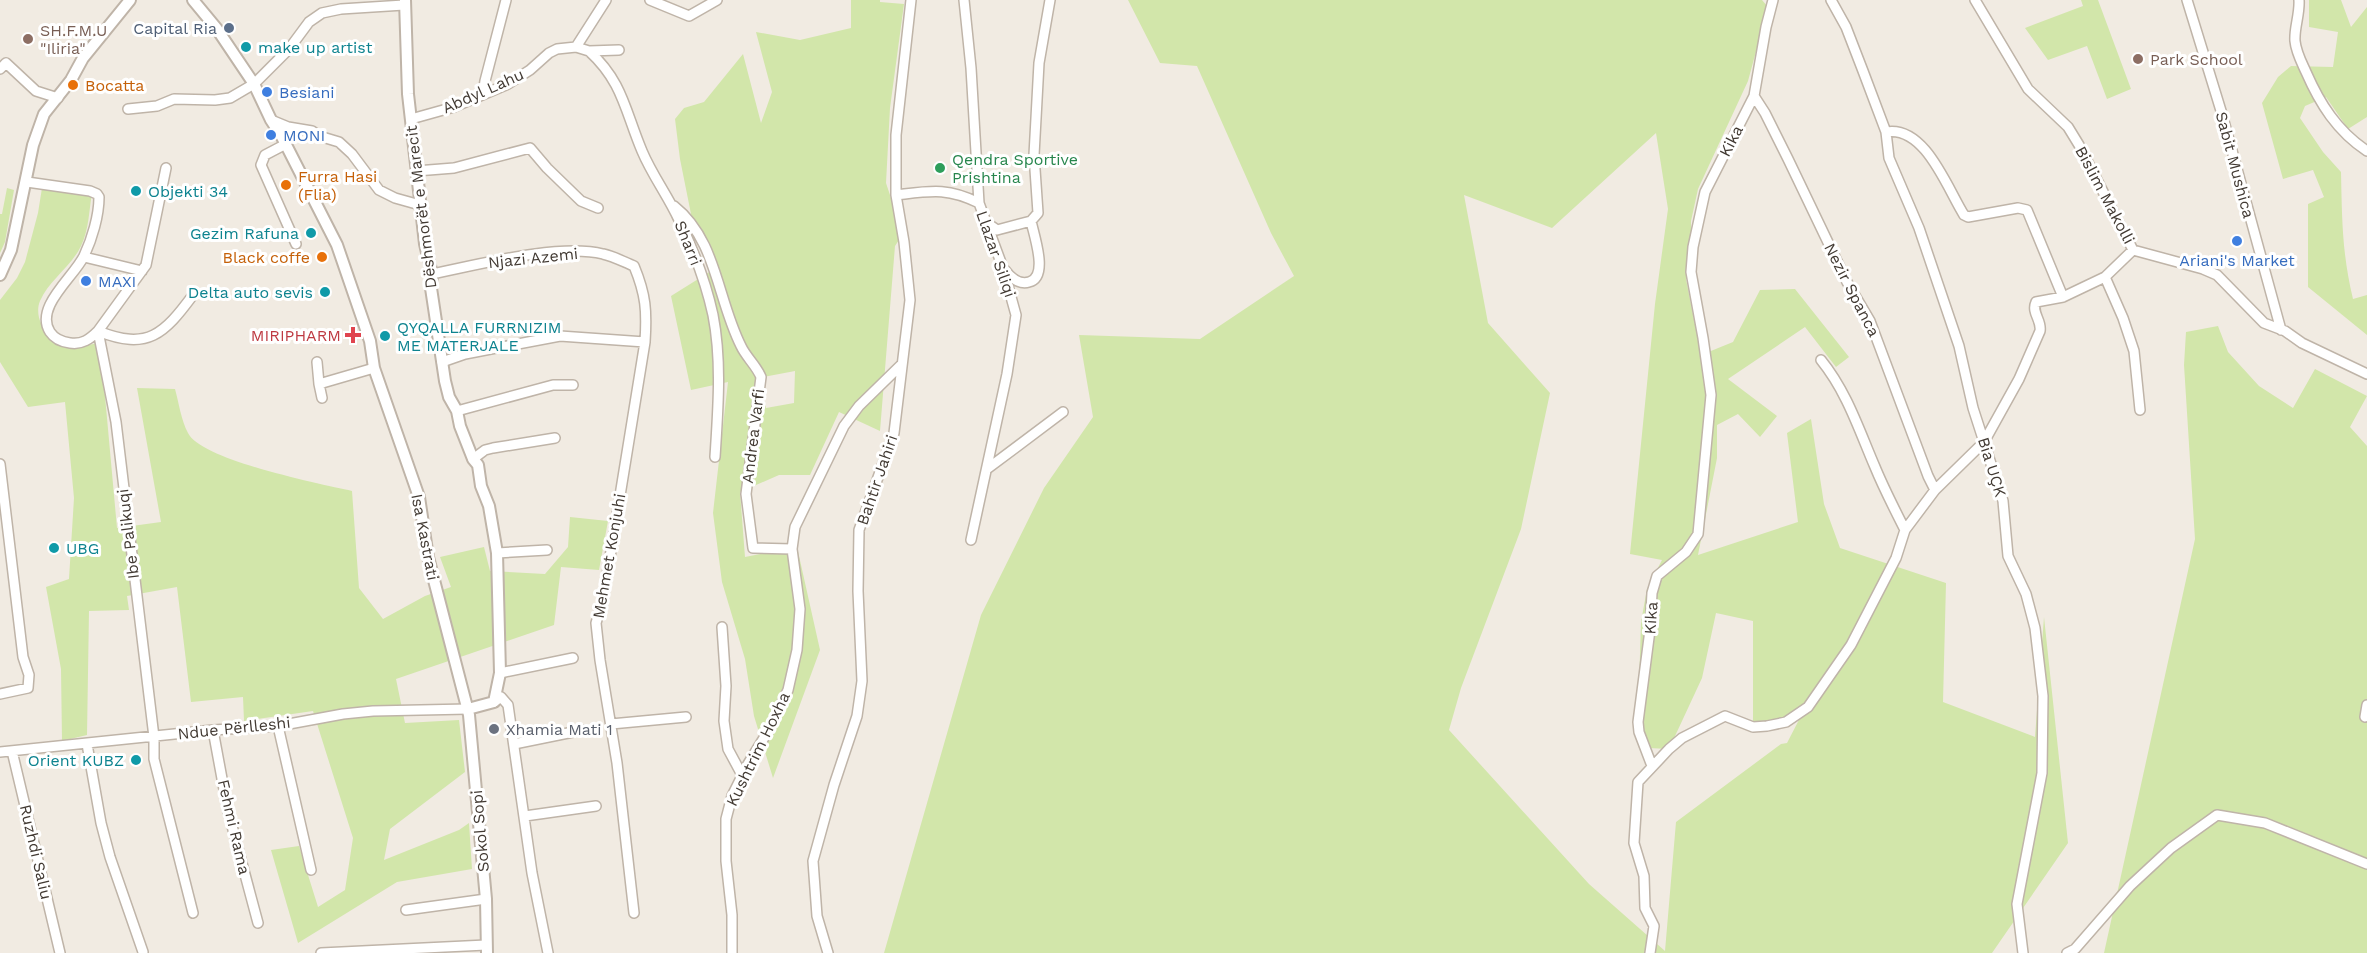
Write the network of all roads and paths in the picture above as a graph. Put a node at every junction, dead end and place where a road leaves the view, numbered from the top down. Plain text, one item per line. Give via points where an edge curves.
1 (130, 0) edge
2 (193, 0) edge
3 (506, 0) edge
4 (606, 0) edge
5 (650, 0) edge
6 (717, 0) edge
7 (911, 0) edge
8 (964, 0) edge
9 (1050, 0) edge
10 (1773, 0) edge
11 (1831, 0) edge
12 (1975, 0) edge
13 (2187, 0) edge
14 (2299, 0) edge
15 (405, 2) edge
16 (576, 47) junction
17 (619, 50) dead end
18 (589, 51) junction
19 (0, 69) edge
20 (254, 84) junction
21 (483, 94) junction
22 (1754, 96) junction
23 (58, 98) junction
24 (128, 109) dead end
25 (411, 119) junction
26 (271, 120) junction
27 (1886, 132) junction
28 (286, 144) junction
29 (2367, 151) edge
30 (166, 168) dead end
31 (416, 171) junction
32 (27, 182) junction
33 (896, 195) junction
34 (670, 203) junction
35 (979, 203) junction
36 (420, 206) junction
37 (598, 208) dead end
38 (1031, 221) junction
39 (987, 223) junction
40 (296, 244) dead end
41 (2133, 250) junction
42 (84, 257) junction
43 (634, 266) joint
44 (1003, 268) junction
45 (142, 271) junction
46 (432, 274) junction
47 (0, 275) edge
48 (2106, 277) junction
49 (193, 295) dead end
50 (2063, 297) junction
51 (2281, 330) junction
52 (98, 331) junction
53 (645, 342) junction
54 (1821, 360) dead end
55 (317, 362) dead end
56 (442, 362) junction
57 (902, 364) junction
58 (374, 368) junction
59 (2367, 375) edge
60 (319, 384) junction
61 (573, 385) dead end
62 (322, 399) dead end
63 (2140, 410) dead end
64 (457, 411) junction
65 (1063, 412) dead end
66 (555, 438) dead end
67 (1984, 442) junction
68 (715, 457) dead end
69 (473, 459) junction
70 (0, 464) edge
71 (987, 469) junction
72 (1935, 490) junction
73 (1905, 530) junction
74 (971, 540) dead end
75 (792, 549) junction
76 (547, 550) dead end
77 (497, 553) junction
78 (722, 627) dead end
79 (573, 658) dead end
80 (500, 673) junction
81 (0, 694) edge
82 (494, 702) junction
83 (2367, 705) edge
84 (468, 709) junction
85 (686, 717) dead end
86 (2365, 717) dead end
87 (611, 724) junction
88 (278, 726) junction
89 (213, 730) junction
90 (583, 730) dead end
91 (154, 737) junction
92 (87, 744) junction
93 (514, 744) junction
94 (12, 751) junction
95 (0, 752) edge
96 (1652, 766) junction
97 (742, 775) junction
98 (596, 806) dead end
99 (525, 816) junction
100 (2367, 864) edge
101 (311, 870) dead end
102 (486, 899) junction
103 (406, 910) dead end
104 (193, 913) dead end
105 (634, 913) dead end
106 (258, 923) dead end
107 (488, 950) edge
108 (143, 952) edge
109 (60, 953) edge
110 (321, 953) edge
111 (548, 953) edge
112 (732, 953) edge
113 (828, 953) edge
114 (1650, 953) edge
115 (2023, 953) edge
116 (2067, 953) edge

1 - 23 street via 83,58
2 - 20 street, Isa Kastrati
3 - 21 street
4 - 16 street
5 - 6 street via 689,16
7 - 33 street, Bahtir Jahiri via 896,135
8 - 35 street, Llazar Siliqi
9 - 38 street via 1039,63 1034,155 1038,213
10 - 22 street, Kika
11 - 27 street, Bia UÇK via 1846,27
12 - 41 street, Bislim Makolli via 2028,89 2068,127
13 - 51 street, Sabit Mushica
14 - 29 street via 2295,36 2298,56 2324,107 2348,137
15 - 20 street via 322,13 309,22
15 - 25 street, Dëshmorët e Marecit
16 - 18 street
16 - 21 street, Abdyl Lahu via 549,53 508,84
17 - 18 street
18 - 34 street, Sharri via 616,84 642,152
19 - 23 street via 6,63 36,91
20 - 24 street via 230,98 174,99 157,106
20 - 26 street, Isa Kastrati
21 - 25 street, Abdyl Lahu
22 - 72 street, Nezir Spanca via 1870,321
22 - 96 street, Kika via 1705,192 1693,247 1691,272 1711,395 1698,534 1686,552 1657,576 1653,592 1638,722
23 - 32 street via 44,114 33,145
25 - 31 street, Dëshmorët e Marecit
26 - 28 street, Isa Kastrati
26 - 36 street via 339,142 379,190
27 - 50 street via 1905,136 1925,147 1968,217 2018,208 2027,210
27 - 67 street, Bia UÇK via 1889,158 1919,228 1959,346
28 - 40 street via 265,155 262,172
28 - 58 street, Isa Kastrati via 337,245 370,341
30 - 45 street
31 - 36 street, Dëshmorët e Marecit
31 - 37 street via 454,168 530,148 581,201
32 - 42 street via 97,194 96,221
32 - 47 street via 11,250
33 - 35 street via 959,193
33 - 57 street, Bahtir Jahiri via 910,300
34 - 68 street, Sharri via 692,251 713,316 719,383
34 - 75 street, Andrea Varfi via 688,217 709,251 722,301 741,347 761,377 746,494 753,548
35 - 39 street, Llazar Siliqi
36 - 46 street, Dëshmorët e Marecit
38 - 39 street via 997,230
38 - 44 street via 1040,270 1036,278 1022,283
39 - 44 street, Llazar Siliqi
41 - 48 street
41 - 51 street, Bislim Makolli via 2217,275 2252,313
42 - 45 street
42 - 52 street via 48,306 46,318 53,335 68,343 83,342
43 - 46 street, Njazi Azemi via 603,254 575,251 525,256
43 - 53 street, Mehmet Konjuhi via 643,288
44 - 71 street, Llazar Siliqi via 1016,315
45 - 52 street
46 - 56 street, Dëshmorët e Marecit
48 - 50 street
48 - 63 street via 2134,351
49 - 52 street via 168,326 154,336 127,340
50 - 67 street via 2036,302 2040,331
51 - 59 street, Bislim Makolli
52 - 91 street, Ibe Palikuqi via 116,422
53 - 56 street via 560,336
53 - 87 street, Mehmet Konjuhi via 596,623
54 - 73 street via 1835,377 1854,414
55 - 60 street
56 - 64 street, Dëshmorët e Marecit via 449,397
57 - 75 street, Kushtrim Hoxha via 844,426 795,527
57 - 113 street, Bahtir Jahiri via 894,433 859,530 862,681 857,716 813,861 817,915
58 - 60 street
58 - 84 street, Isa Kastrati via 418,497 428,557
60 - 62 street
61 - 64 street via 553,385
64 - 69 street, Dëshmorët e Marecit
65 - 71 street
66 - 69 street via 493,447
67 - 72 street
67 - 115 street, Bia UÇK via 2003,501 2008,556 2026,594 2035,628 2043,696 2042,772 2017,904
69 - 77 street, Dëshmorët e Marecit via 489,506
70 - 81 street via 29,682 27,688
71 - 74 street, Llazar Siliqi
72 - 73 street
73 - 96 street via 1896,558 1851,645 1802,713 1786,722 1753,727 1725,716 1682,738
75 - 97 street, Kushtrim Hoxha via 800,609 797,650 788,690
76 - 77 street
77 - 80 street, Dëshmorët e Marecit
78 - 97 street via 724,721 728,749
79 - 80 street
80 - 82 street, Dëshmorët e Marecit
82 - 84 street
82 - 93 street via 499,697 507,701
83 - 86 street
84 - 88 street, Ndue Përlleshi via 373,711
84 - 102 street, Sokol Sopi
85 - 87 street
87 - 105 street, Mehmet Konjuhi
88 - 89 street, Ndue Përlleshi
88 - 101 street
89 - 91 street, Ndue Përlleshi
89 - 106 street, Fehmi Rama via 228,812
90 - 93 street
91 - 92 street, Ndue Përlleshi
91 - 104 street, Ibe Palikuqi via 154,759
92 - 94 street, Ndue Përlleshi
92 - 108 street via 110,857
93 - 99 street
94 - 95 street, Ndue Përlleshi
94 - 109 street, Ruzhdi Saliu
96 - 114 street via 1638,782 1634,843 1644,876 1645,908 1654,926
97 - 112 street, Kushtrim Hoxha via 726,819
98 - 99 street
99 - 111 street
100 - 116 street via 2265,823 2217,814 2171,848
102 - 103 street
102 - 107 street, Sokol Sopi
107 - 110 street

